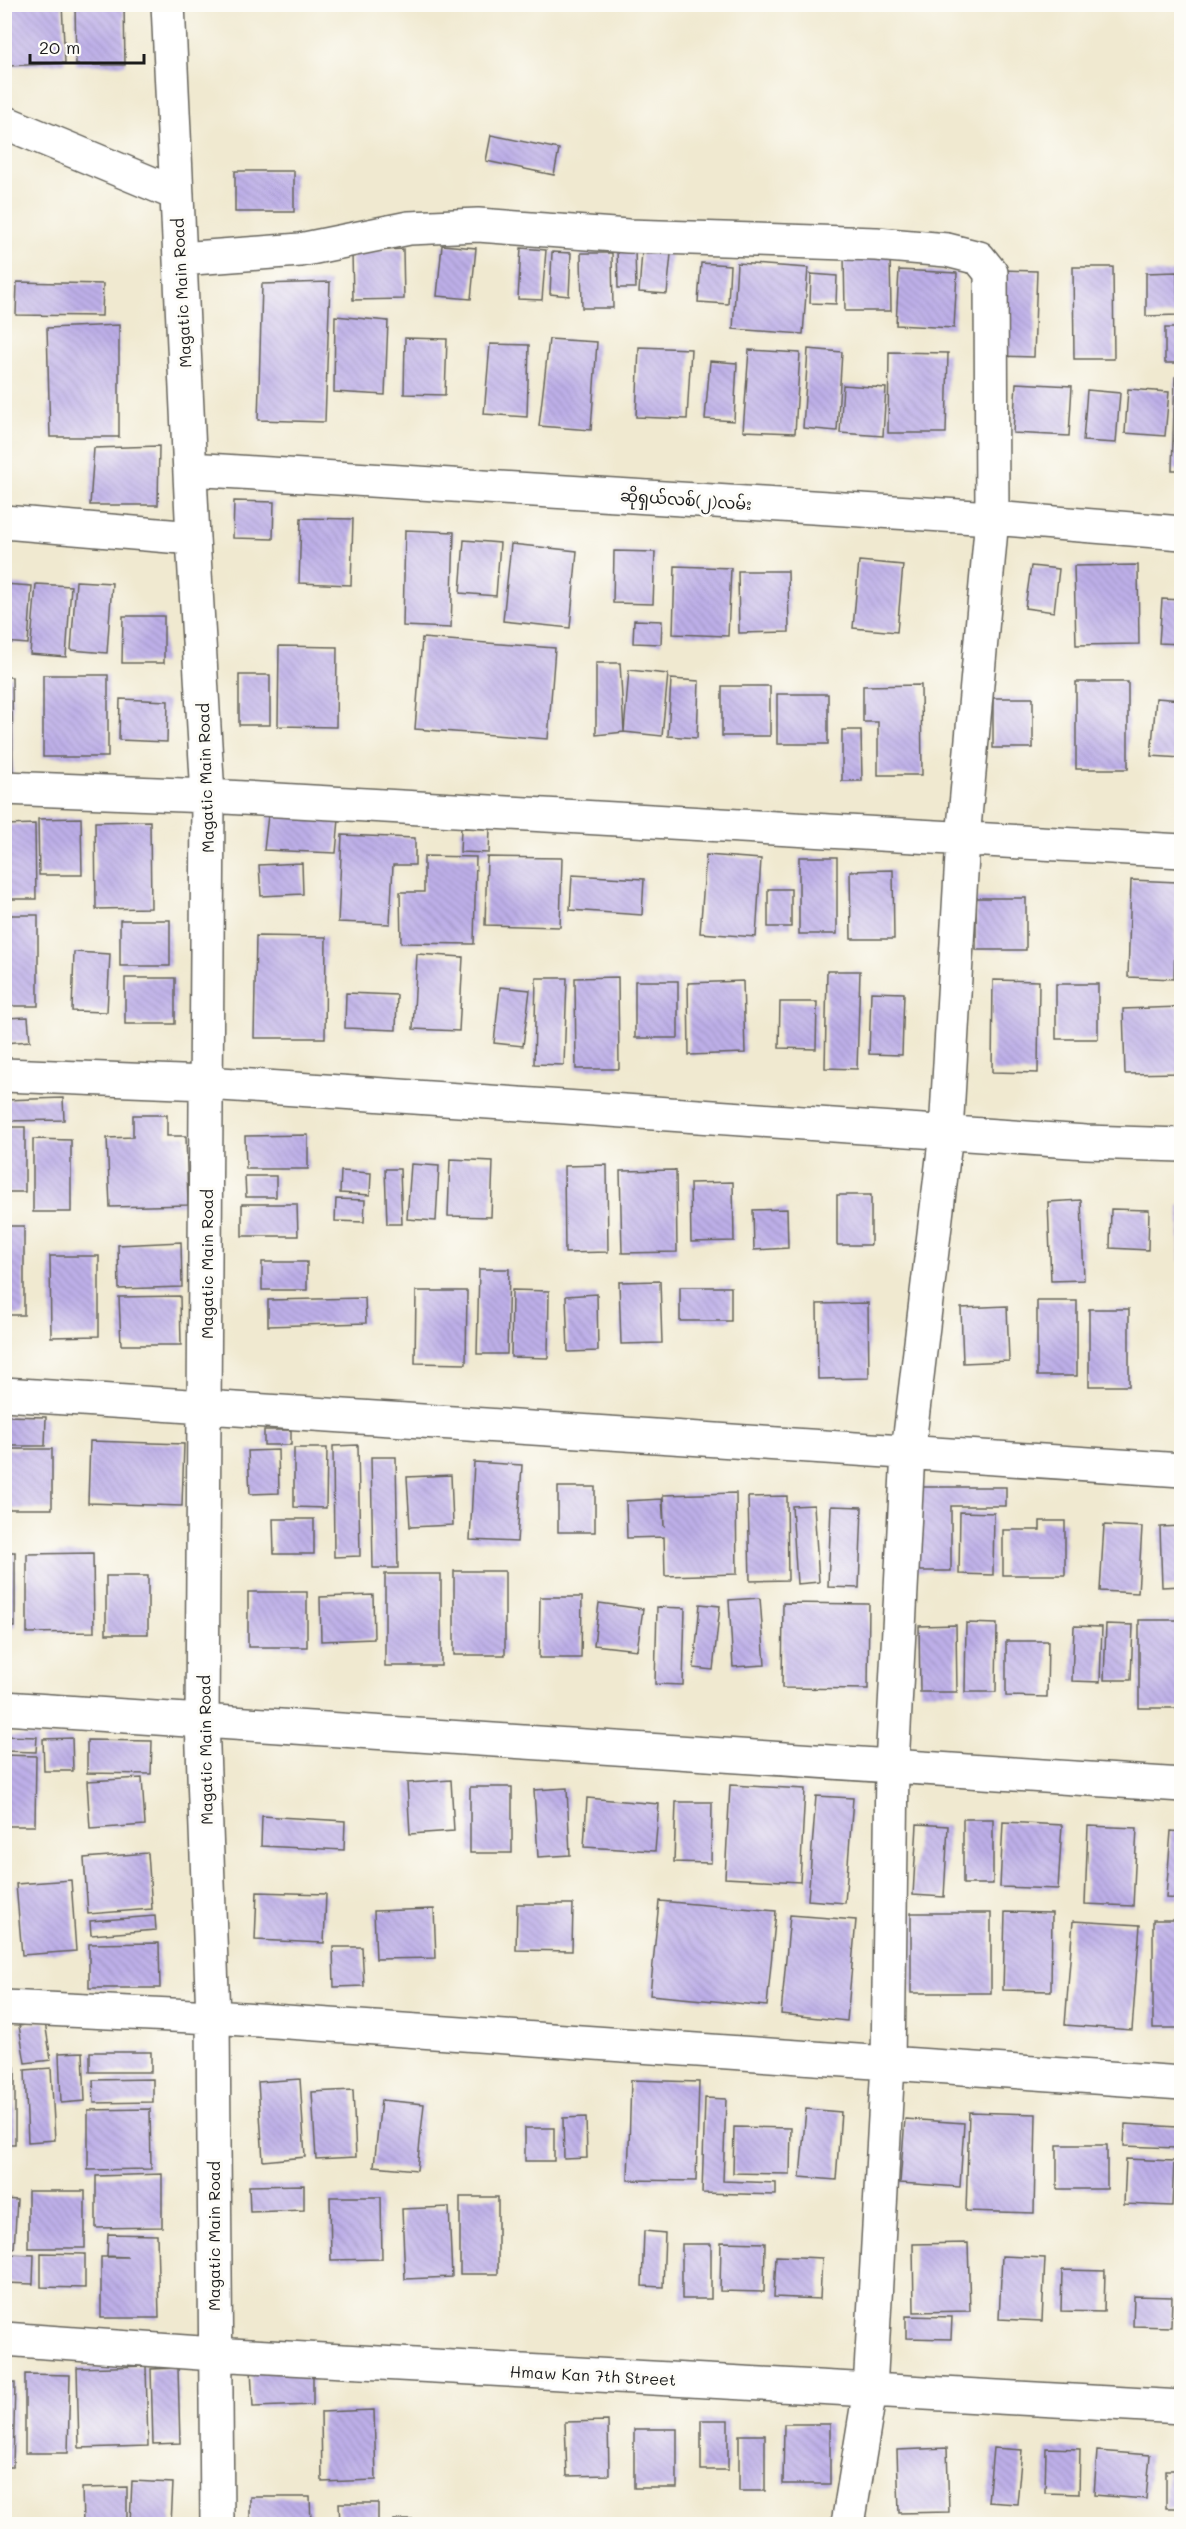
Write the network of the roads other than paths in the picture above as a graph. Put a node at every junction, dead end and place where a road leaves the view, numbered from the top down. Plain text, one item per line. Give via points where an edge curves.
1 (168, 4) edge
2 (4, 122) edge
3 (177, 194) junction
4 (180, 259) junction
5 (190, 468) junction
6 (992, 518) junction
7 (4, 522) edge
8 (1182, 533) edge
9 (193, 538) junction
10 (4, 788) edge
11 (208, 796) junction
12 (963, 839) junction
13 (1182, 852) edge
14 (4, 1075) edge
15 (206, 1083) junction
16 (946, 1133) junction
17 (1182, 1145) edge
18 (4, 1394) edge
19 (205, 1407) junction
20 (908, 1452) junction
21 (1182, 1470) edge
22 (4, 1708) edge
23 (202, 1721) junction
24 (892, 1766) junction
25 (1182, 1785) edge
26 (4, 2007) edge
27 (213, 2017) junction
28 (888, 2063) junction
29 (1182, 2083) edge
30 (4, 2339) edge
31 (214, 2354) junction
32 (870, 2390) junction
33 (1182, 2408) edge
34 (217, 2524) edge
35 (848, 2524) edge

1 - 3 street, Magatic Main Road
2 - 3 street
3 - 4 street, Magatic Main Road
4 - 5 street, Magatic Main Road
4 - 6 street via 300,250 409,228 478,225 628,236 876,244 947,250 979,258 991,273 993,290
5 - 6 street, ဆိုရှယ်လစ်(၂)လမ်း
5 - 9 street, Magatic Main Road
6 - 8 street, ဆိုရှယ်လစ်(၂)လမ်း
6 - 12 street
7 - 9 street
9 - 11 street, Magatic Main Road
10 - 11 street
11 - 12 street
11 - 15 street, Magatic Main Road
12 - 13 street
12 - 16 street
14 - 15 street
15 - 16 street
15 - 19 street, Magatic Main Road
16 - 17 street
16 - 20 street
18 - 19 street
19 - 20 street
19 - 23 street, Magatic Main Road
20 - 21 street
20 - 24 street
22 - 23 street
23 - 24 street
23 - 27 street, Magatic Main Road
24 - 25 street
24 - 28 street
26 - 27 street
27 - 28 street
27 - 31 street, Magatic Main Road
28 - 29 street
28 - 32 street
30 - 31 street, Hmaw Kan 7th Street
31 - 32 street, Hmaw Kan 7th Street
31 - 34 street, Magatic Main Road
32 - 33 street, Hmaw Kan 7th Street
32 - 35 street

